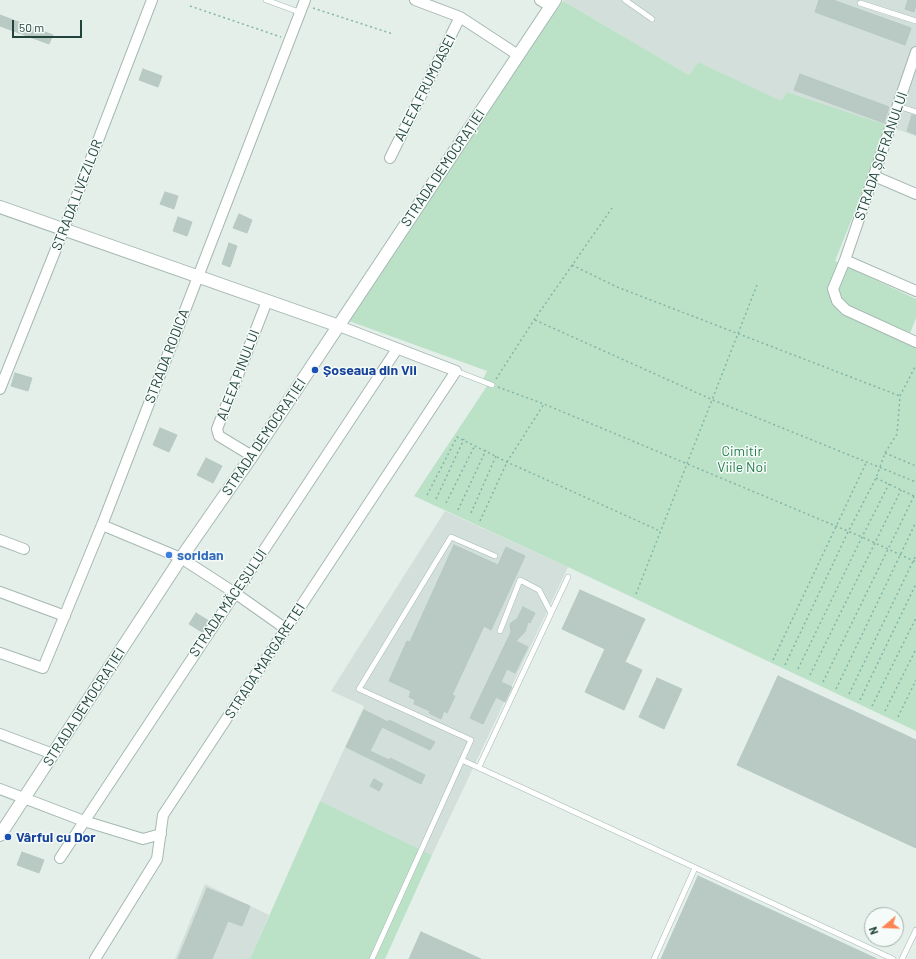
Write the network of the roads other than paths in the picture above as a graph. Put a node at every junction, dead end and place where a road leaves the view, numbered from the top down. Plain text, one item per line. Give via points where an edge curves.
1 (152, 0) edge
2 (266, 0) edge
3 (415, 0) edge
4 (625, 0) edge
5 (548, 2) edge
6 (860, 3) dead end
7 (302, 5) edge
8 (460, 18) junction
9 (652, 19) dead end
10 (916, 21) edge
11 (916, 52) edge
12 (518, 55) junction
13 (898, 106) junction
14 (916, 112) edge
15 (390, 158) dead end
16 (874, 176) junction
17 (916, 194) edge
18 (0, 207) edge
19 (64, 229) junction
20 (845, 260) junction
21 (198, 277) junction
22 (916, 291) edge
23 (267, 301) junction
24 (339, 326) junction
25 (916, 342) edge
26 (397, 349) junction
27 (456, 371) junction
28 (492, 385) road end
29 (0, 389) edge
30 (252, 456) junction
31 (102, 525) junction
32 (0, 540) edge
33 (24, 549) dead end
34 (495, 556) dead end
35 (181, 558) junction
36 (568, 577) dead end
37 (0, 592) edge
38 (235, 593) junction
39 (551, 613) junction
40 (65, 616) junction
41 (286, 629) junction
42 (500, 631) dead end
43 (0, 653) edge
44 (0, 734) edge
45 (53, 754) junction
46 (462, 760) junction
47 (479, 767) junction
48 (0, 789) edge
49 (24, 798) junction
50 (84, 821) junction
51 (161, 834) junction
52 (0, 835) edge
53 (60, 858) dead end
54 (695, 868) junction
55 (916, 930) edge
56 (95, 959) edge
57 (372, 959) edge
58 (654, 959) edge
59 (893, 959) edge
60 (902, 959) edge

1 - 19 street, STRADA LIVEZILOR
2 - 7 lane
3 - 8 street
4 - 9 lane
5 - 12 street, STRADA DEMOCRAȚIEI
6 - 10 lane
7 - 21 street, STRADA RODICA
8 - 12 street
8 - 15 street, ALEEA FRUMOASEI
11 - 13 street, STRADA ȘOFRANULUI
12 - 24 street, STRADA DEMOCRAȚIEI
13 - 14 lane
13 - 16 street, STRADA ȘOFRANULUI
16 - 17 street
16 - 20 street, STRADA ȘOFRANULUI
18 - 19 street
19 - 21 street
19 - 29 street, STRADA LIVEZILOR
20 - 22 street
20 - 25 street, STRADA ȘOFRANULUI via 833,289 837,301 846,310
21 - 23 street
21 - 31 street, STRADA RODICA
23 - 24 street
23 - 30 street, ALEEA PINULUI via 217,429 220,436
24 - 26 street
24 - 30 street, STRADA DEMOCRAȚIEI
26 - 27 street
26 - 38 street, STRADA MĂCEȘULUI
27 - 28 lane
27 - 41 street, STRADA MARGARETEI
30 - 35 street, STRADA DEMOCRAȚIEI
31 - 35 street
31 - 40 street, STRADA RODICA
32 - 33 street
34 - 46 lane via 451,537 359,689 471,740
35 - 38 street
35 - 45 street, STRADA DEMOCRAȚIEI
36 - 39 lane
37 - 40 street
38 - 41 street
38 - 50 street, STRADA MĂCEȘULUI
39 - 42 lane via 539,590 520,580
39 - 47 lane
40 - 43 street, STRADA RODICA via 43,668
41 - 51 street, STRADA MARGARETEI via 163,815
44 - 45 street
45 - 49 street, STRADA DEMOCRAȚIEI
46 - 47 lane
46 - 57 lane
47 - 54 lane
48 - 49 street
49 - 50 street
49 - 52 street, STRADA DEMOCRAȚIEI
50 - 51 street via 143,839
50 - 53 street, STRADA MĂCEȘULUI
51 - 56 street, STRADA MARGARETEI via 157,859
54 - 58 lane
54 - 59 lane
55 - 60 lane

